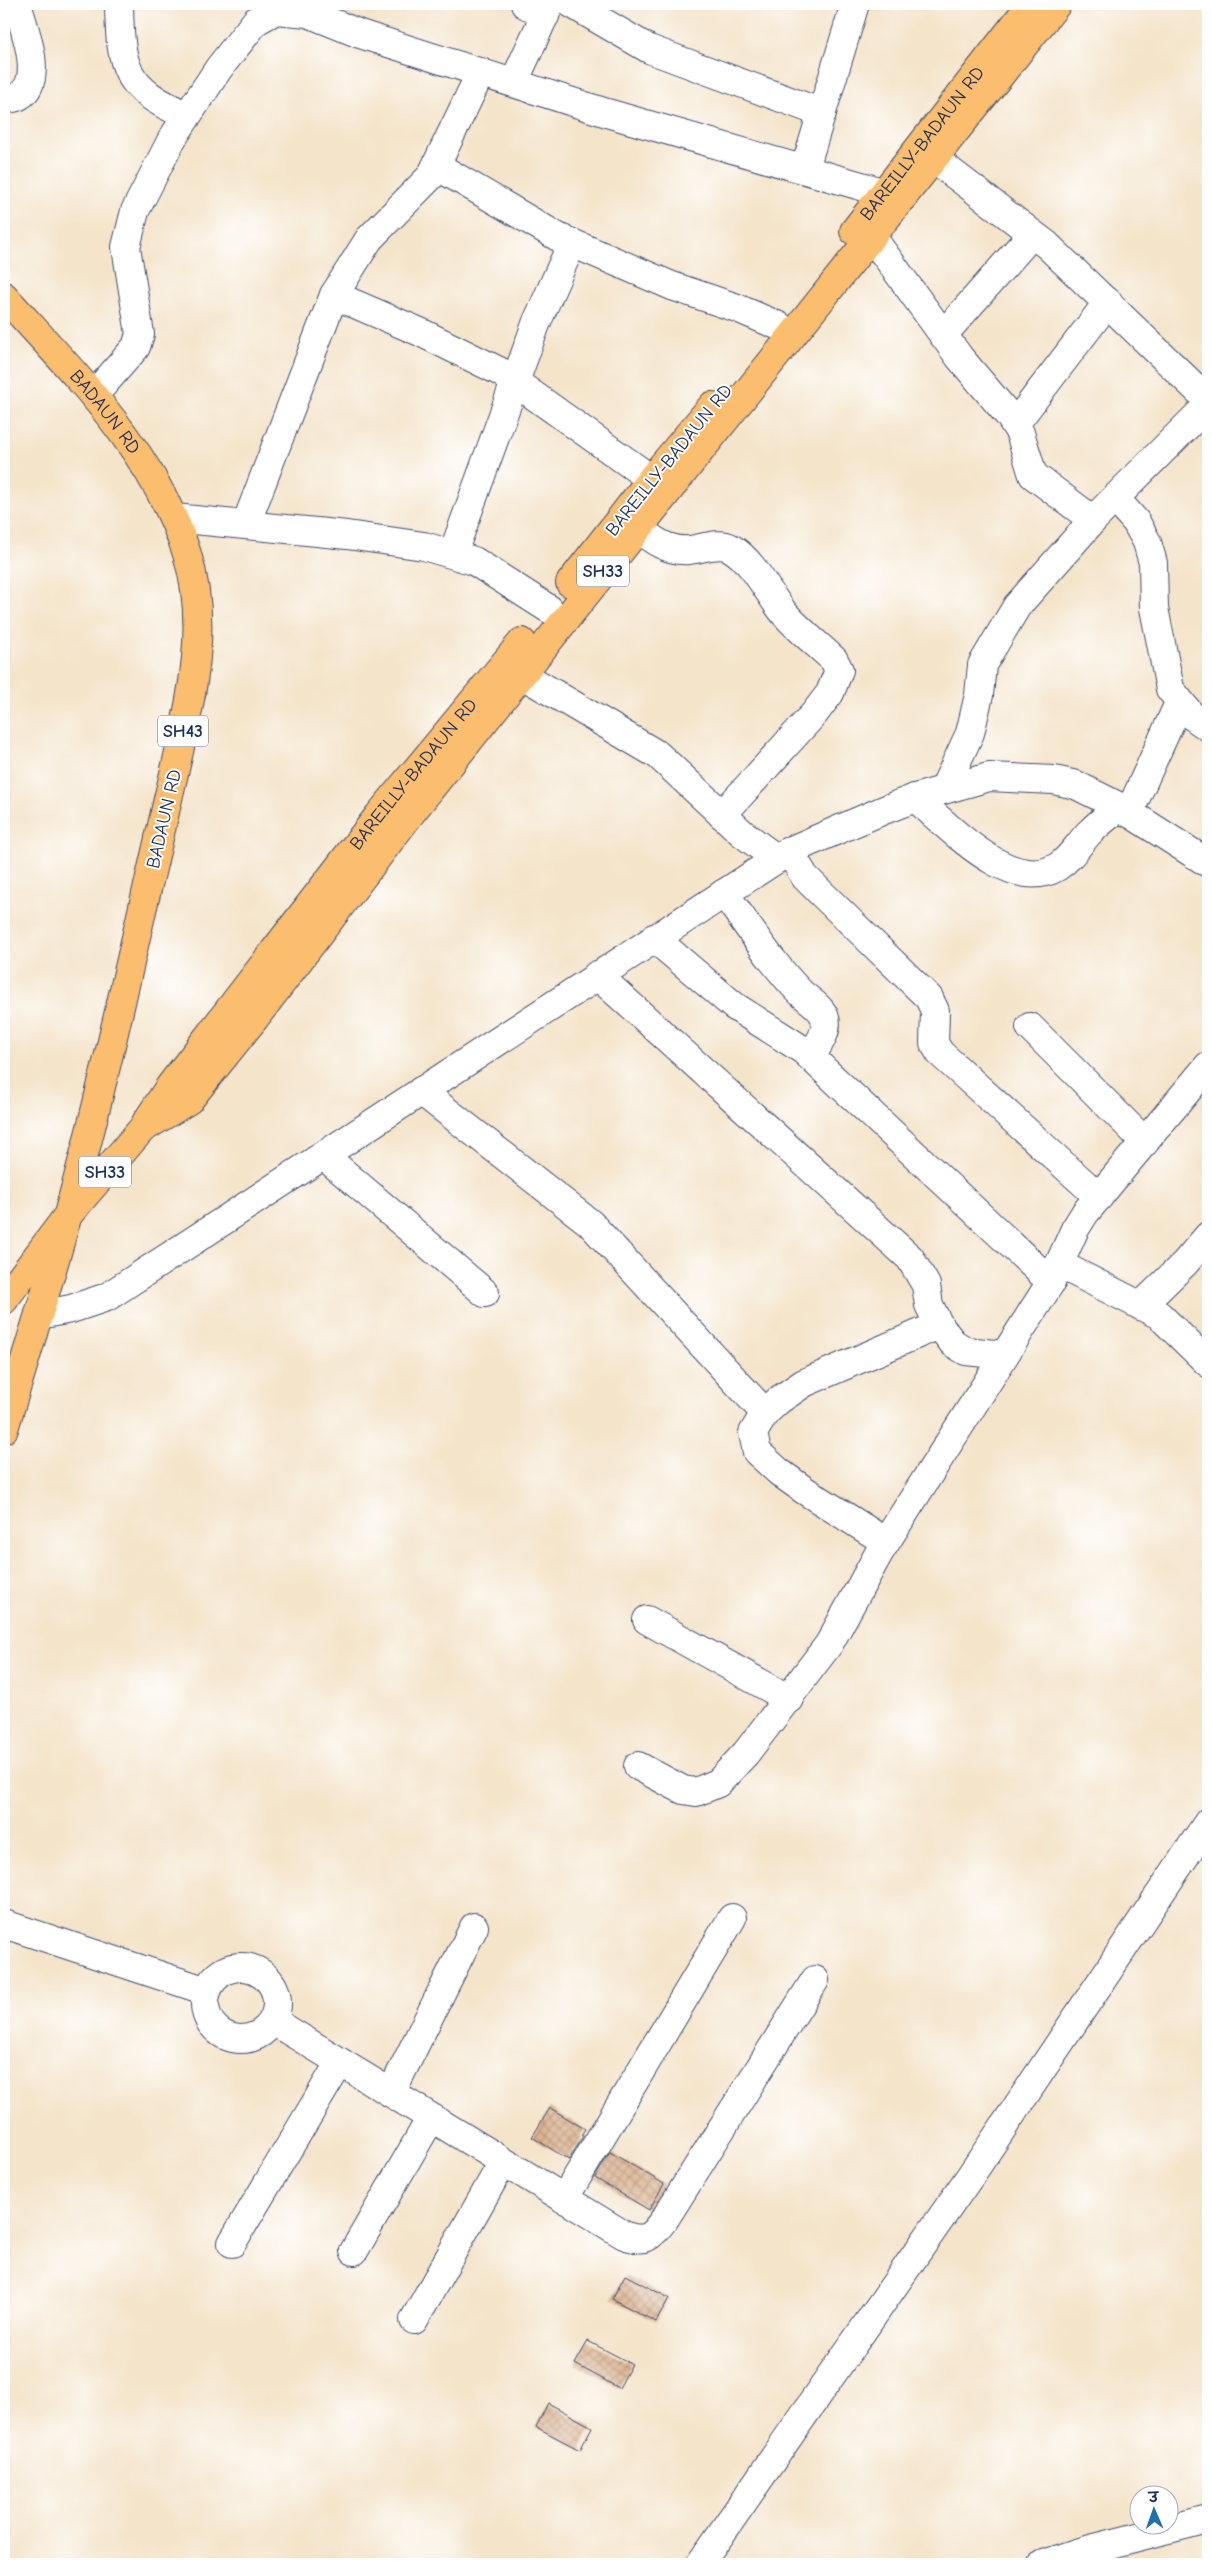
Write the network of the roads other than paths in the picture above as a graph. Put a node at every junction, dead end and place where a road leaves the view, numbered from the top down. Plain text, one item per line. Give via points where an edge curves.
1 (17, 4) edge
2 (119, 4) edge
3 (572, 4) edge
4 (855, 4) edge
5 (1031, 4) edge
6 (1057, 4) edge
7 (272, 7) edge
8 (540, 8) edge
9 (481, 72) junction
10 (514, 82) junction
11 (4, 100) edge
12 (822, 113) junction
13 (186, 115) junction
14 (934, 159) junction
15 (437, 166) junction
16 (805, 168) junction
17 (893, 195) junction
18 (1032, 234) junction
19 (872, 237) junction
20 (572, 243) junction
21 (334, 294) junction
22 (4, 296) edge
23 (1108, 302) junction
24 (780, 326) junction
25 (942, 335) junction
26 (516, 382) junction
27 (94, 395) junction
28 (1208, 400) edge
29 (1208, 405) edge
30 (1015, 424) junction
31 (651, 479) junction
32 (1114, 498) junction
33 (174, 518) junction
34 (1093, 520) junction
35 (246, 524) junction
36 (638, 528) junction
37 (453, 553) junction
38 (549, 609) junction
39 (521, 674) junction
40 (1179, 702) junction
41 (1208, 727) edge
42 (944, 789) junction
43 (916, 798) junction
44 (1124, 810) junction
45 (722, 815) junction
46 (783, 855) junction
47 (1208, 863) edge
48 (724, 893) junction
49 (654, 938) junction
50 (597, 975) junction
51 (1030, 1027) dead end
52 (811, 1056) junction
53 (1208, 1066) edge
54 (421, 1091) junction
55 (142, 1129) junction
56 (1145, 1142) junction
57 (323, 1155) junction
58 (1099, 1197) junction
59 (68, 1216) junction
60 (1208, 1236) edge
61 (1055, 1273) junction
62 (485, 1293) dead end
63 (4, 1300) edge
64 (1141, 1306) junction
65 (39, 1315) junction
66 (939, 1326) junction
67 (1004, 1355) junction
68 (1208, 1364) edge
69 (765, 1413) junction
70 (4, 1429) edge
71 (886, 1542) junction
72 (647, 1620) dead end
73 (789, 1699) junction
74 (638, 1766) dead end
75 (1208, 1822) edge
76 (732, 1918) dead end
77 (4, 1924) edge
78 (474, 1926) dead end
79 (815, 1980) dead end
80 (207, 1991) junction
81 (273, 2021) junction
82 (340, 2062) junction
83 (391, 2093) junction
84 (431, 2118) junction
85 (503, 2162) junction
86 (564, 2199) junction
87 (232, 2243) dead end
88 (354, 2251) dead end
89 (414, 2320) dead end
90 (1208, 2519) edge
91 (700, 2564) edge
92 (1043, 2564) edge

1 - 11 street via 32,57 32,74 28,86 19,96
2 - 13 street via 119,39 132,79 161,104
3 - 12 street via 649,49
4 - 12 street
5 - 17 main road, BAREILLY-BADAUN RD / SH33
6 - 14 main road, SH33
7 - 9 street via 308,13 360,34
7 - 13 street via 256,21
8 - 10 street
9 - 10 street
9 - 15 street
10 - 16 street via 669,132
12 - 16 street
13 - 27 street via 147,185 129,230 127,261 140,334 136,347
14 - 17 main road, SH33
14 - 18 street
15 - 20 street
15 - 21 street via 420,190 369,239
16 - 17 street
17 - 19 main road, SH33
17 - 24 main road, BAREILLY-BADAUN RD / SH33
18 - 23 street
18 - 25 street
19 - 25 street
19 - 36 main road, SH33
20 - 24 street via 672,286
20 - 26 street via 539,316
21 - 26 street via 477,359
21 - 35 street
22 - 27 main road, BADAUN RD / SH43
23 - 28 street
23 - 30 street
24 - 31 main road, BAREILLY-BADAUN RD / SH33
25 - 30 street
26 - 31 street
26 - 37 street
27 - 33 main road, BADAUN RD / SH43 via 132,447
29 - 32 street
30 - 34 street via 1033,475
31 - 38 main road, BAREILLY-BADAUN RD / SH33
32 - 34 street
32 - 40 street via 1136,522 1147,542 1153,563 1154,608 1166,676
33 - 35 street
33 - 59 main road, BADAUN RD / SH43 via 194,582 199,636 196,667 156,853
34 - 42 street via 1017,606 987,653 970,734
35 - 37 street via 390,540
36 - 39 main road, SH33
36 - 45 street via 666,547 687,550 729,547 753,570 785,614 834,660 839,670 830,692 814,714
37 - 38 street via 490,569
38 - 55 main road, BAREILLY-BADAUN RD / SH33 via 380,815 170,1086
39 - 45 street via 658,755
39 - 55 main road, SH33 via 189,1100
40 - 41 street
40 - 44 street
42 - 43 street
42 - 44 street via 989,777 1032,778 1076,785
43 - 44 street via 988,858 1020,873 1036,874 1066,861 1094,828
43 - 46 street
44 - 47 street
45 - 46 street
46 - 48 street
46 - 58 street via 928,998 935,1011 934,1043 940,1053
48 - 49 street
48 - 52 street via 792,984 825,1018 825,1030
49 - 50 street
49 - 52 street via 734,1006
50 - 54 street
50 - 66 street via 910,1258 926,1286 929,1305
51 - 56 street
52 - 61 street
53 - 56 street
54 - 57 street
54 - 69 street via 590,1223
55 - 59 main road, SH33
56 - 58 street
57 - 62 street
57 - 65 street via 107,1297
58 - 61 street via 1075,1229
59 - 63 main road, SH33
59 - 65 main road, SH33
60 - 64 street via 1185,1264
61 - 64 street
61 - 67 street
64 - 68 street via 1170,1324
65 - 70 main road, SH33
66 - 67 street via 953,1343 966,1351
66 - 69 street via 804,1383
67 - 71 street
69 - 71 street via 753,1433 757,1452 804,1490
71 - 73 street via 829,1644
72 - 73 street
73 - 74 street via 741,1759 718,1783 706,1790 683,1790
75 - 91 street via 976,2169
76 - 86 street
77 - 80 street
78 - 83 street
79 - 86 street via 680,2196 647,2239 637,2240 624,2235
80 - 81 street via 205,2013 211,2024 231,2039 256,2037
80 - 81 street via 214,1978 223,1971 246,1967 258,1971 274,1987 277,2010
81 - 82 street
82 - 83 street
82 - 87 street
83 - 84 street
84 - 85 street
84 - 88 street
85 - 86 street
85 - 89 street
90 - 92 street

